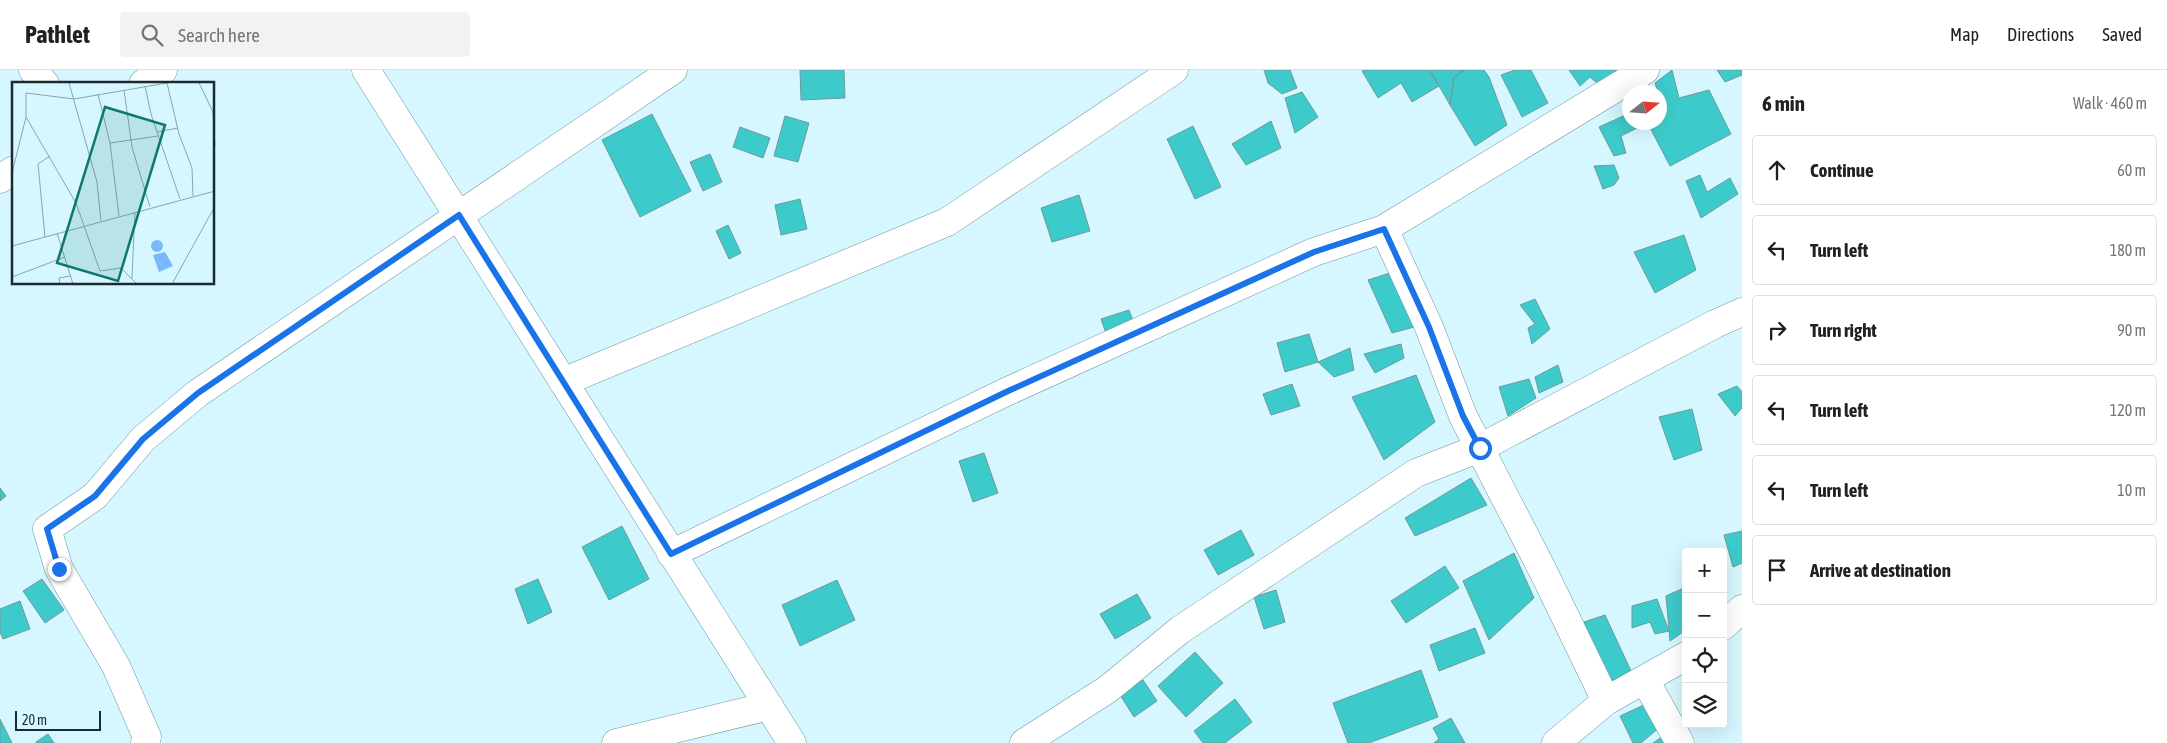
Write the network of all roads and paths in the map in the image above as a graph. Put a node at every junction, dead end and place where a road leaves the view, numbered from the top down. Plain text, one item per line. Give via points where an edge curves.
1 (33, 70) edge
2 (163, 70) edge
3 (366, 70) edge
4 (673, 70) edge
5 (1174, 70) edge
6 (1645, 70) edge
7 (43, 82) edge
8 (146, 82) edge
9 (12, 171) edge
10 (0, 179) edge
11 (459, 215) junction
12 (1384, 229) junction
13 (1742, 312) edge
14 (563, 382) junction
15 (1480, 448) junction
16 (671, 554) junction
17 (1742, 609) edge
18 (1727, 622) edge
19 (1682, 658) edge
20 (1645, 680) junction
21 (1606, 701) junction
22 (768, 706) junction
23 (145, 743) edge
24 (616, 743) edge
25 (792, 743) edge
26 (1024, 743) edge
27 (1556, 743) edge
28 (1680, 743) edge

1 - 7 street
2 - 8 street
3 - 11 street
4 - 11 street
5 - 14 street via 947,222
6 - 12 street
9 - 10 street
11 - 14 street
11 - 23 street via 198,393 143,439 95,496 47,529 59,569 116,666 147,737
12 - 15 street via 1429,327 1463,416
12 - 16 street via 1314,252
13 - 15 street
14 - 16 street
15 - 21 street
15 - 26 street via 1416,474 1180,630 1108,689
16 - 22 street
17 - 18 street
19 - 20 street
20 - 21 street
20 - 28 street
21 - 27 street
22 - 24 street
22 - 25 street

